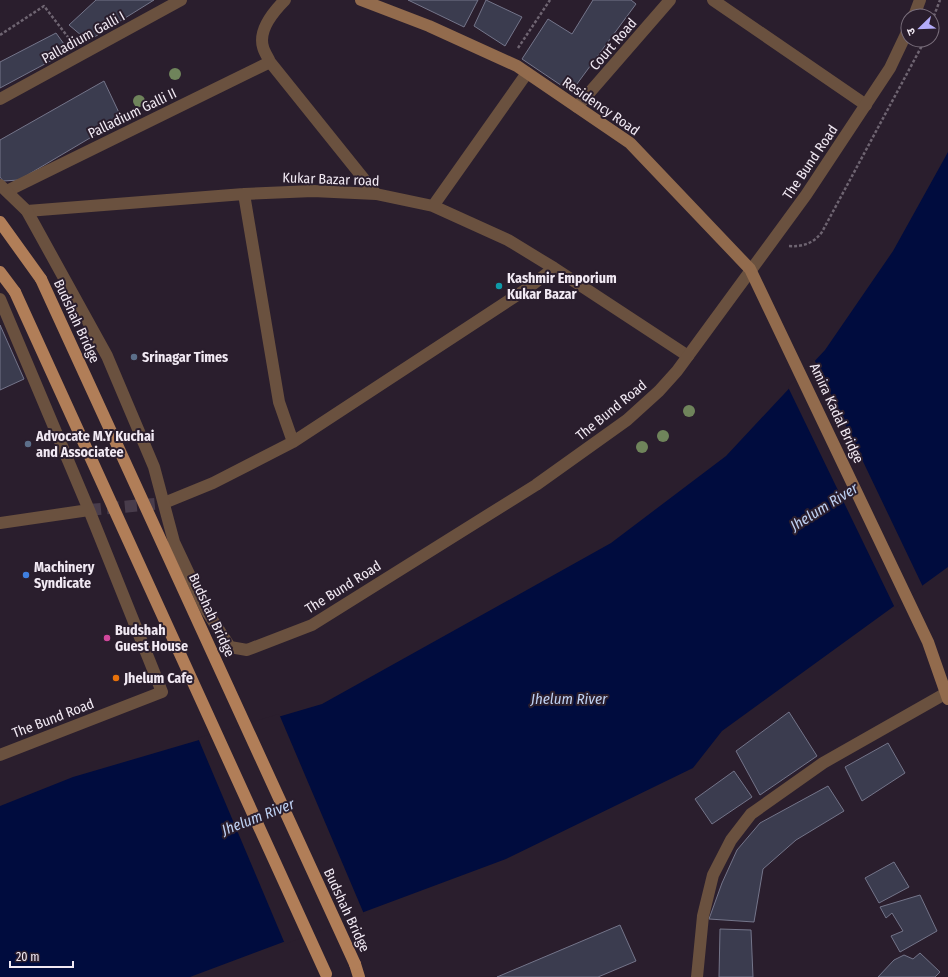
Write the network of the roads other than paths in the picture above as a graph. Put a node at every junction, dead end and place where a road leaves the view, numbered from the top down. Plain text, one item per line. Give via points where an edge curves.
1 (181, 0) edge
2 (285, 0) edge
3 (361, 0) edge
4 (670, 0) edge
5 (713, 0) edge
6 (900, 47) edge
7 (270, 62) junction
8 (527, 73) junction
9 (0, 99) edge
10 (866, 106) junction
11 (577, 107) junction
12 (3, 188) edge
13 (244, 194) junction
14 (376, 194) junction
15 (432, 206) junction
16 (27, 211) junction
17 (0, 222) edge
18 (554, 268) junction
19 (750, 269) junction
20 (1, 276) edge
21 (0, 299) edge
22 (769, 306) joint
23 (688, 356) junction
24 (294, 442) junction
25 (164, 503) junction
26 (89, 510) junction
27 (0, 523) edge
28 (947, 695) edge
29 (0, 755) edge
30 (327, 975) edge
31 (359, 977) edge
32 (697, 977) edge

1 - 9 street, Palladium Galli I
2 - 7 street via 273,13 263,34 262,47
3 - 8 main road, Residency Road via 429,26
4 - 11 street, Court Road
5 - 10 street
6 - 10 street, The Bund Road
7 - 12 street, Palladium Galli II
7 - 14 street
8 - 11 main road, Residency Road
8 - 15 street
10 - 19 street, The Bund Road via 771,244
11 - 19 main road, Residency Road via 630,143
12 - 16 street
13 - 14 street, Kukar Bazar road via 313,191
13 - 16 street, Kukar Bazar road
13 - 24 street via 279,402
14 - 15 street, Kukar Bazar road
15 - 18 street, Kukar Bazar road via 508,240
16 - 25 street via 107,356 154,467
17 - 31 main road, Budshah Bridge, bridge via 42,279
18 - 23 street, Kukar Bazar road
18 - 24 street via 528,288
19 - 22 main road, Residency Road
19 - 23 street, The Bund Road
20 - 30 main road, bridge via 15,292
21 - 26 street
22 - 28 main road, Amira Kadal Bridge via 928,642
23 - 25 street, The Bund Road via 659,391 627,420 536,485 312,625 247,650 230,647 206,610 174,542
24 - 25 street
26 - 27 street
26 - 29 street, The Bund Road via 162,692
28 - 32 street via 823,764 750,814 731,840 712,875 703,916

